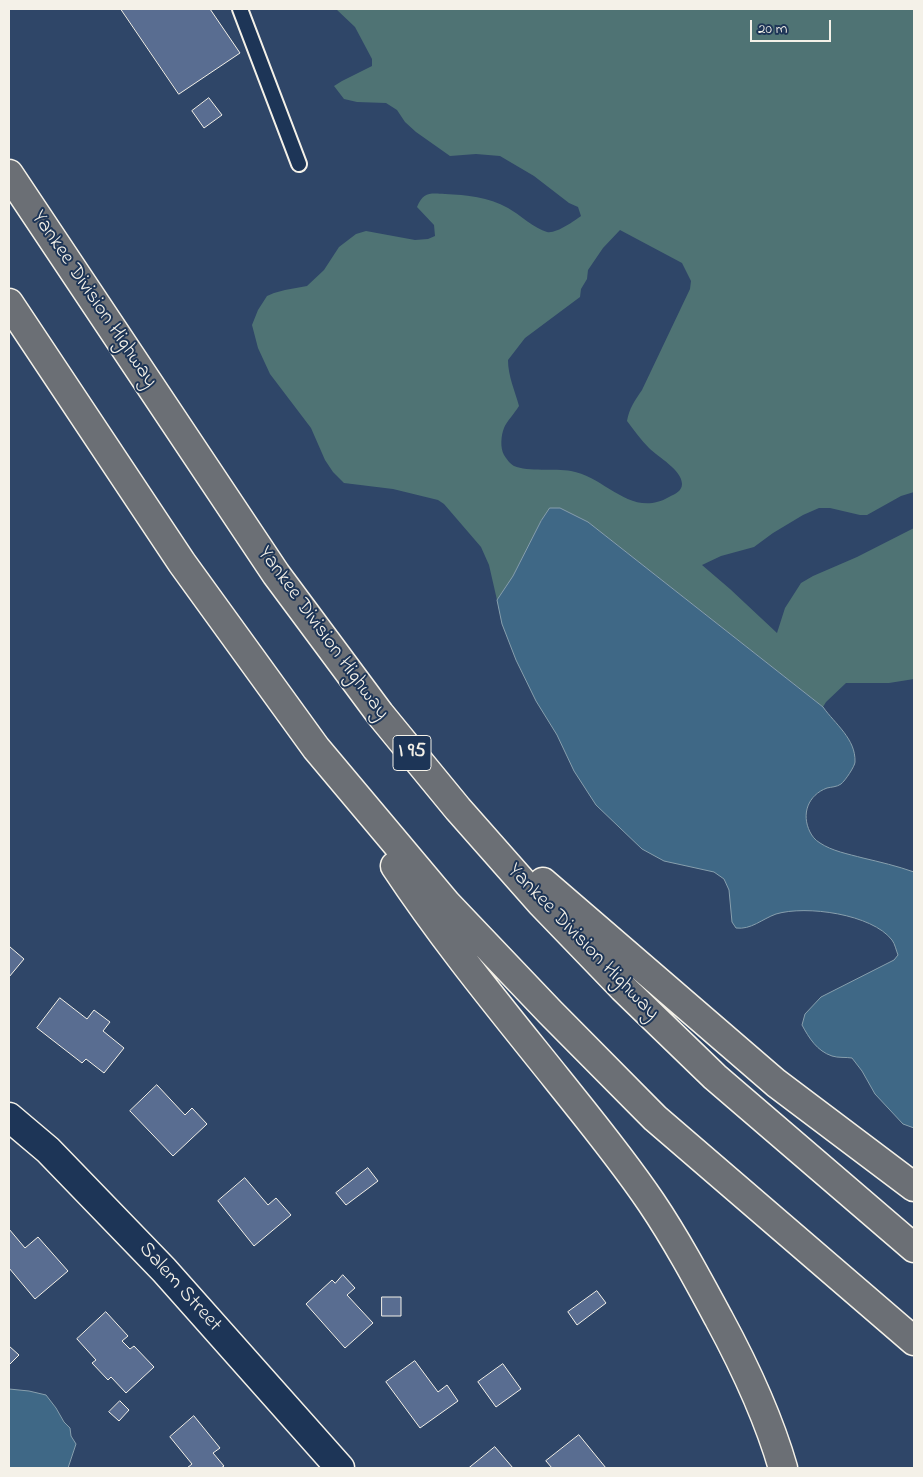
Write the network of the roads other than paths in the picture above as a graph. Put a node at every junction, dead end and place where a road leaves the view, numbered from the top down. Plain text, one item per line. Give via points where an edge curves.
1 (240, 9) edge
2 (299, 164) dead end
3 (9, 174) edge
4 (9, 303) edge
5 (316, 748) junction
6 (458, 809) junction
7 (9, 1117) edge
8 (914, 1187) edge
9 (914, 1248) edge
10 (914, 1342) edge
11 (340, 1468) edge
12 (783, 1468) edge

1 - 2 lane
3 - 6 highway, Yankee Division Highway / I 95 via 276,574 380,714
4 - 5 highway via 182,563
5 - 10 highway via 447,904 654,1118
5 - 12 highway via 426,913 603,1136 651,1203 738,1354
6 - 8 highway via 776,1083
6 - 9 highway, Yankee Division Highway / I 95 via 540,902 708,1070
7 - 11 main road, Salem Street via 48,1150 164,1270

